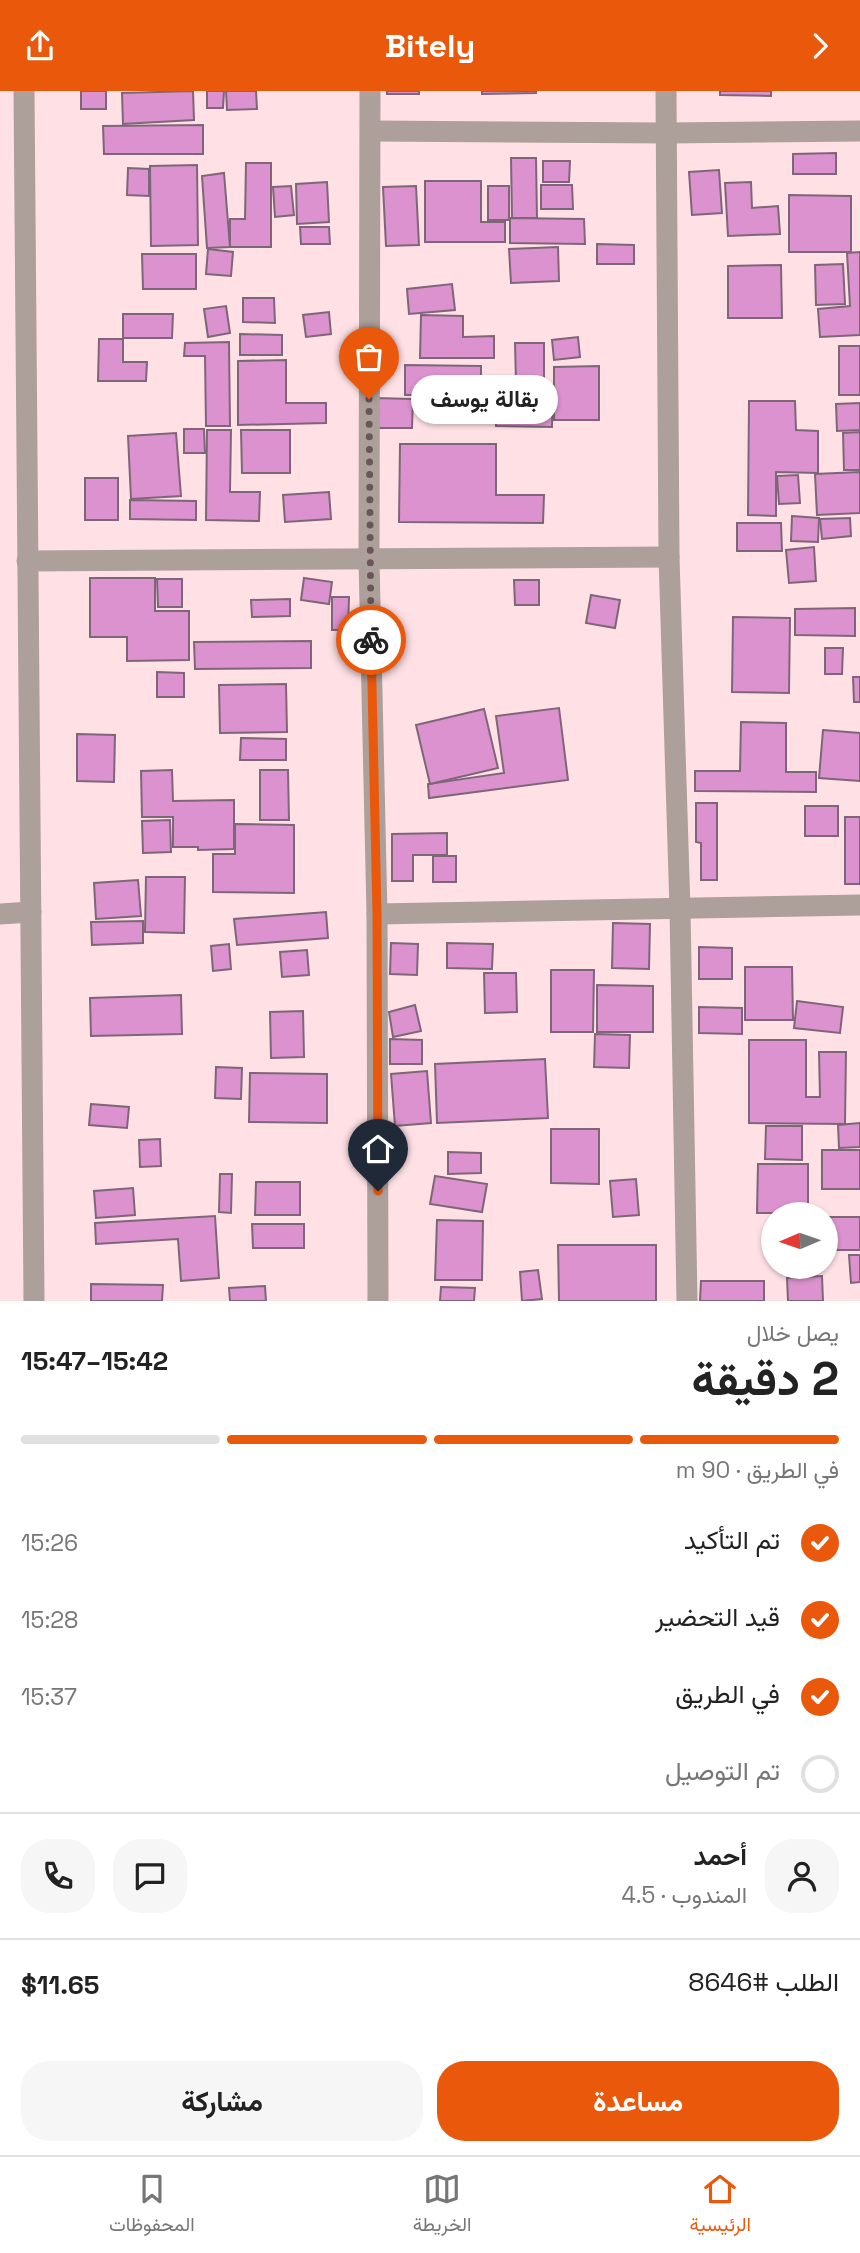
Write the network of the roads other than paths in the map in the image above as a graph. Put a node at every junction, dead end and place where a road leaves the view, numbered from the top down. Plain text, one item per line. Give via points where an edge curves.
1 (24, 91) edge
2 (370, 91) edge
3 (666, 91) edge
4 (370, 131) junction
5 (860, 131) edge
6 (667, 133) junction
7 (669, 557) junction
8 (369, 560) junction
9 (27, 561) junction
10 (860, 905) edge
11 (680, 909) junction
12 (31, 912) junction
13 (0, 914) edge
14 (377, 914) junction
15 (34, 1301) edge
16 (379, 1301) edge
17 (687, 1301) edge

1 - 9 street
2 - 4 street
3 - 6 street
4 - 6 street
4 - 8 street
5 - 6 street
6 - 7 street
7 - 8 street
7 - 11 street
8 - 9 street
8 - 14 street
9 - 12 street
10 - 11 street
11 - 14 street
11 - 17 street
12 - 13 street
12 - 15 street
14 - 16 street

